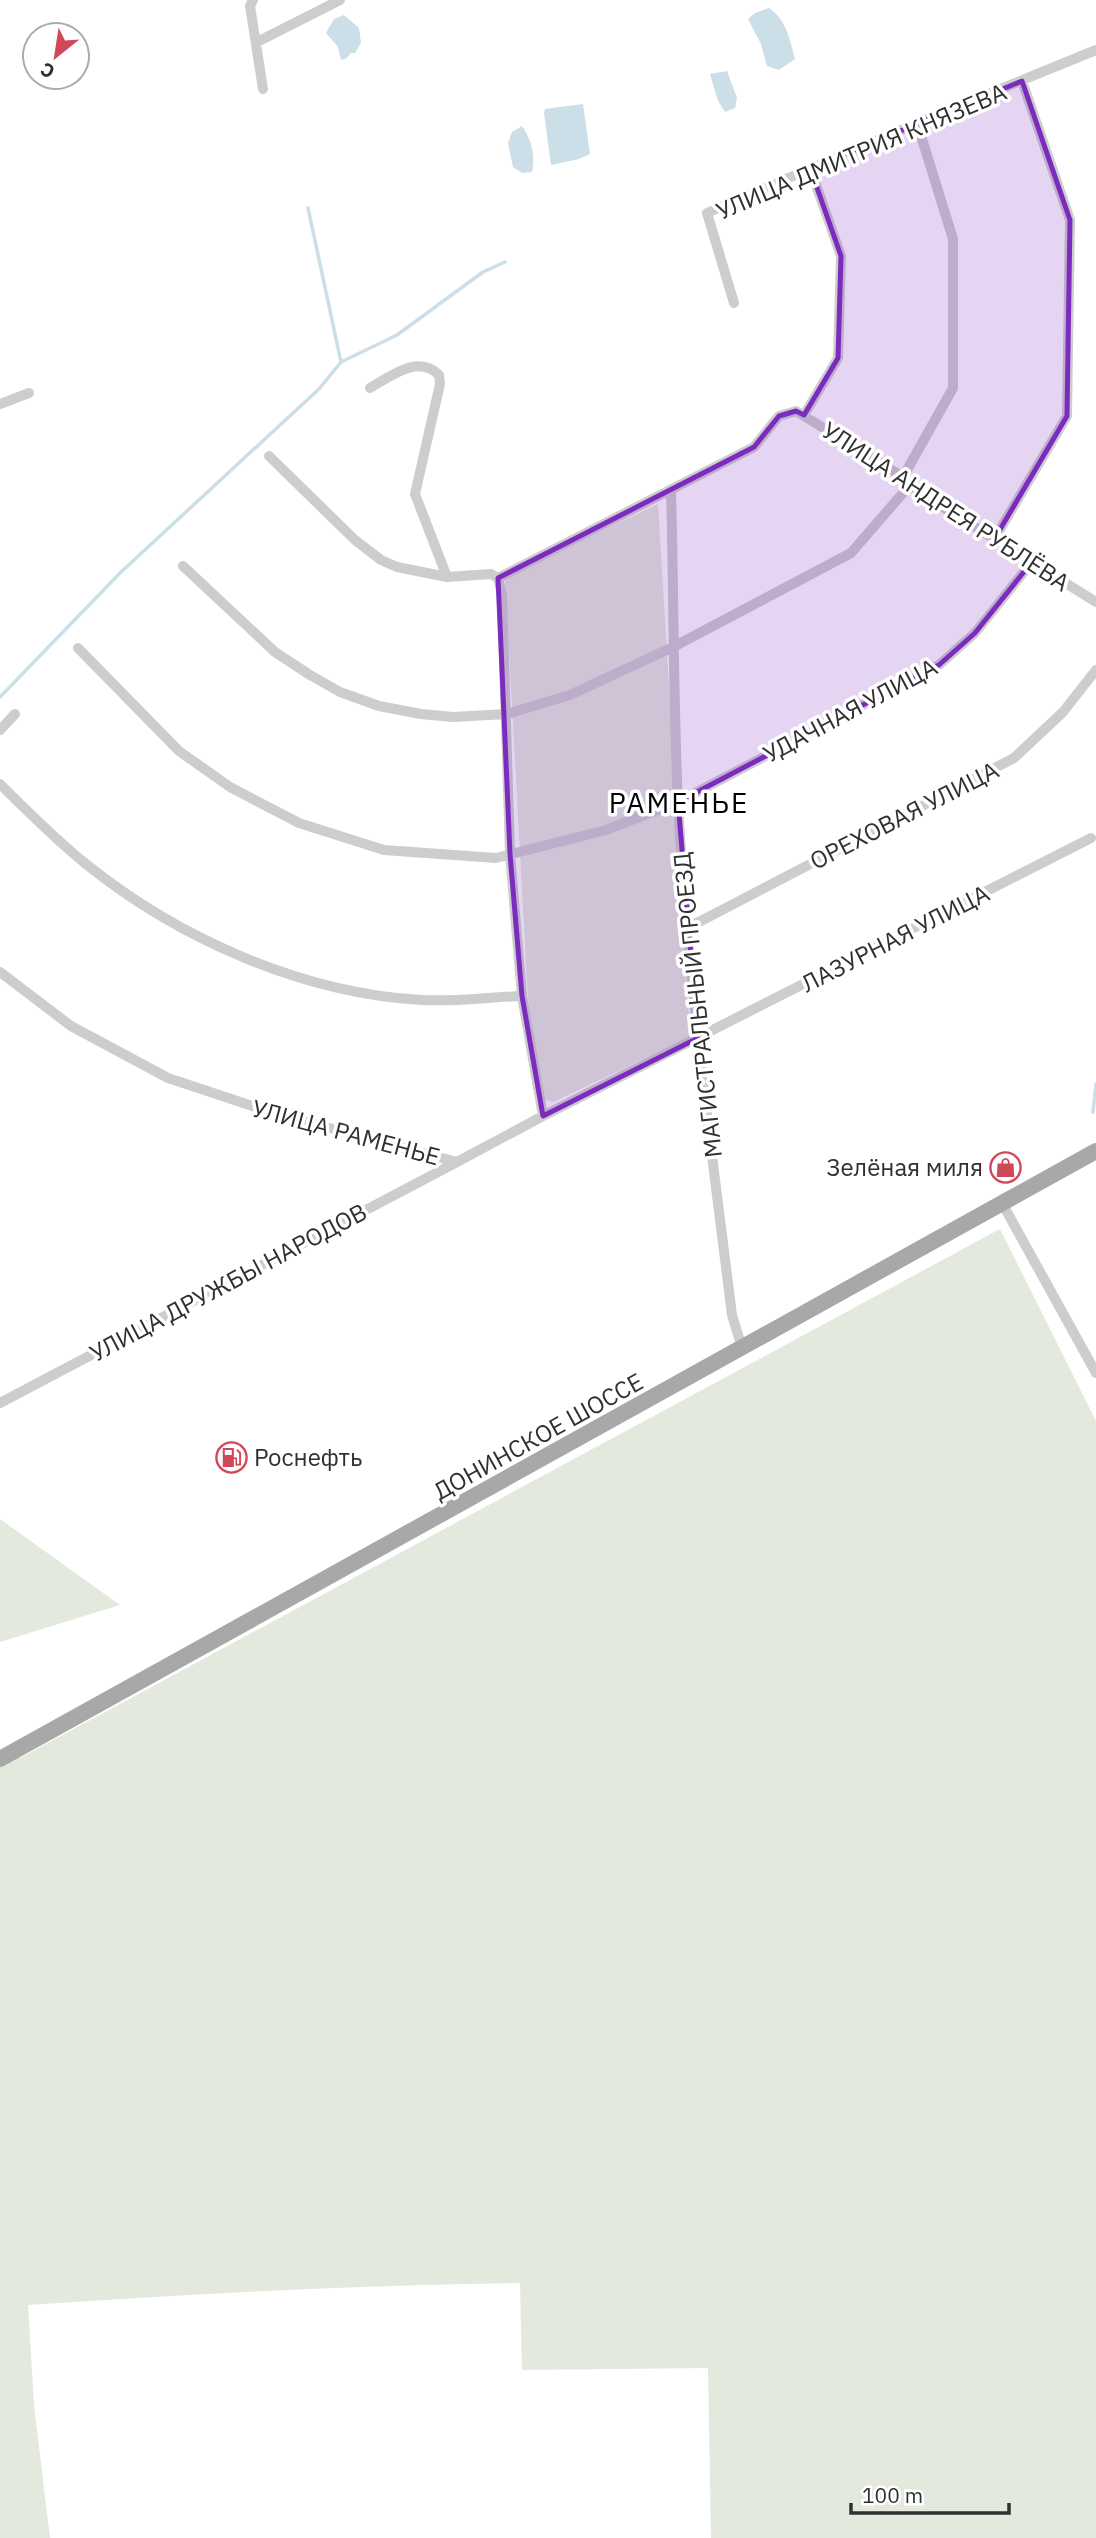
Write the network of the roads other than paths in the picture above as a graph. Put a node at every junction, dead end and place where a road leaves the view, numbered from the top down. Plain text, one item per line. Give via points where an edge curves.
1 (253, 0) edge
2 (340, 0) edge
3 (261, 40) dead end
4 (1096, 50) edge
5 (1022, 81) junction
6 (263, 89) dead end
7 (917, 123) junction
8 (810, 168) junction
9 (734, 303) dead end
10 (370, 388) dead end
11 (29, 393) dead end
12 (0, 404) edge
13 (800, 413) junction
14 (269, 456) dead end
15 (906, 481) junction
16 (671, 490) junction
17 (995, 538) junction
18 (1031, 563) junction
19 (183, 566) dead end
20 (447, 577) junction
21 (498, 578) junction
22 (1095, 598) edge
23 (675, 646) junction
24 (78, 648) dead end
25 (1096, 670) edge
26 (15, 714) dead end
27 (506, 714) junction
28 (0, 730) edge
29 (0, 784) edge
30 (678, 802) junction
31 (1091, 838) dead end
32 (510, 854) junction
33 (687, 926) junction
34 (0, 972) edge
35 (522, 996) junction
36 (698, 1038) junction
37 (543, 1116) junction
38 (1096, 1150) edge
39 (457, 1162) junction
40 (1002, 1203) junction
41 (742, 1348) junction
42 (1096, 1373) edge
43 (0, 1403) edge
44 (0, 1759) edge

1 - 6 street via 250,6
2 - 3 street
4 - 5 street, УЛИЦА ДМИТРИЯ КНЯЗЕВА
5 - 7 street, УЛИЦА ДМИТРИЯ КНЯЗЕВА
5 - 17 street via 1070,220 1067,416
7 - 8 street, УЛИЦА ДМИТРИЯ КНЯЗЕВА
7 - 15 street via 953,239 953,388
8 - 9 street, УЛИЦА ДМИТРИЯ КНЯЗЕВА via 707,213
8 - 13 street via 841,256 838,358
10 - 20 street via 414,366 439,375 415,494
11 - 12 street
13 - 15 street, УЛИЦА АНДРЕЯ РУБЛЁВА
13 - 16 street via 779,416 754,447
14 - 20 street via 371,554 397,567
15 - 17 street, УЛИЦА АНДРЕЯ РУБЛЁВА
15 - 23 street via 851,553
16 - 21 street
16 - 23 street, МАГИСТРАЛЬНЫЙ ПРОЕЗД
17 - 18 street, УЛИЦА АНДРЕЯ РУБЛЁВА
18 - 22 street, УЛИЦА АНДРЕЯ РУБЛЁВА
18 - 30 street, УДАЧНАЯ УЛИЦА via 975,633 939,665
19 - 27 street via 275,652 340,692 421,714
20 - 21 street via 492,574
21 - 27 street
23 - 27 street via 570,695
23 - 30 street, МАГИСТРАЛЬНЫЙ ПРОЕЗД
24 - 32 street, УДАЧНАЯ УЛИЦА via 179,751 230,787 299,823 383,850 496,858
25 - 33 street, ОРЕХОВАЯ УЛИЦА via 1063,712 1014,758
26 - 28 street
27 - 32 street
29 - 35 street via 86,863 142,904 221,949 356,992 422,1000
30 - 32 street, УДАЧНАЯ УЛИЦА via 606,830
30 - 33 street, МАГИСТРАЛЬНЫЙ ПРОЕЗД
31 - 36 street, ЛАЗУРНАЯ УЛИЦА
32 - 35 street
33 - 36 street, МАГИСТРАЛЬНЫЙ ПРОЕЗД
34 - 39 street, УЛИЦА РАМЕНЬЕ via 71,1026 168,1078 273,1113
35 - 37 street
36 - 37 street, УЛИЦА РАМЕНЬЕ
36 - 41 street, МАГИСТРАЛЬНЫЙ ПРОЕЗД via 732,1315
37 - 39 street, УЛИЦА РАМЕНЬЕ
38 - 40 main road, ДОНИНСКОЕ ШОССЕ
39 - 43 street, УЛИЦА ДРУЖБЫ НАРОДОВ
40 - 41 main road, ДОНИНСКОЕ ШОССЕ
40 - 42 street
41 - 44 main road, ДОНИНСКОЕ ШОССЕ

